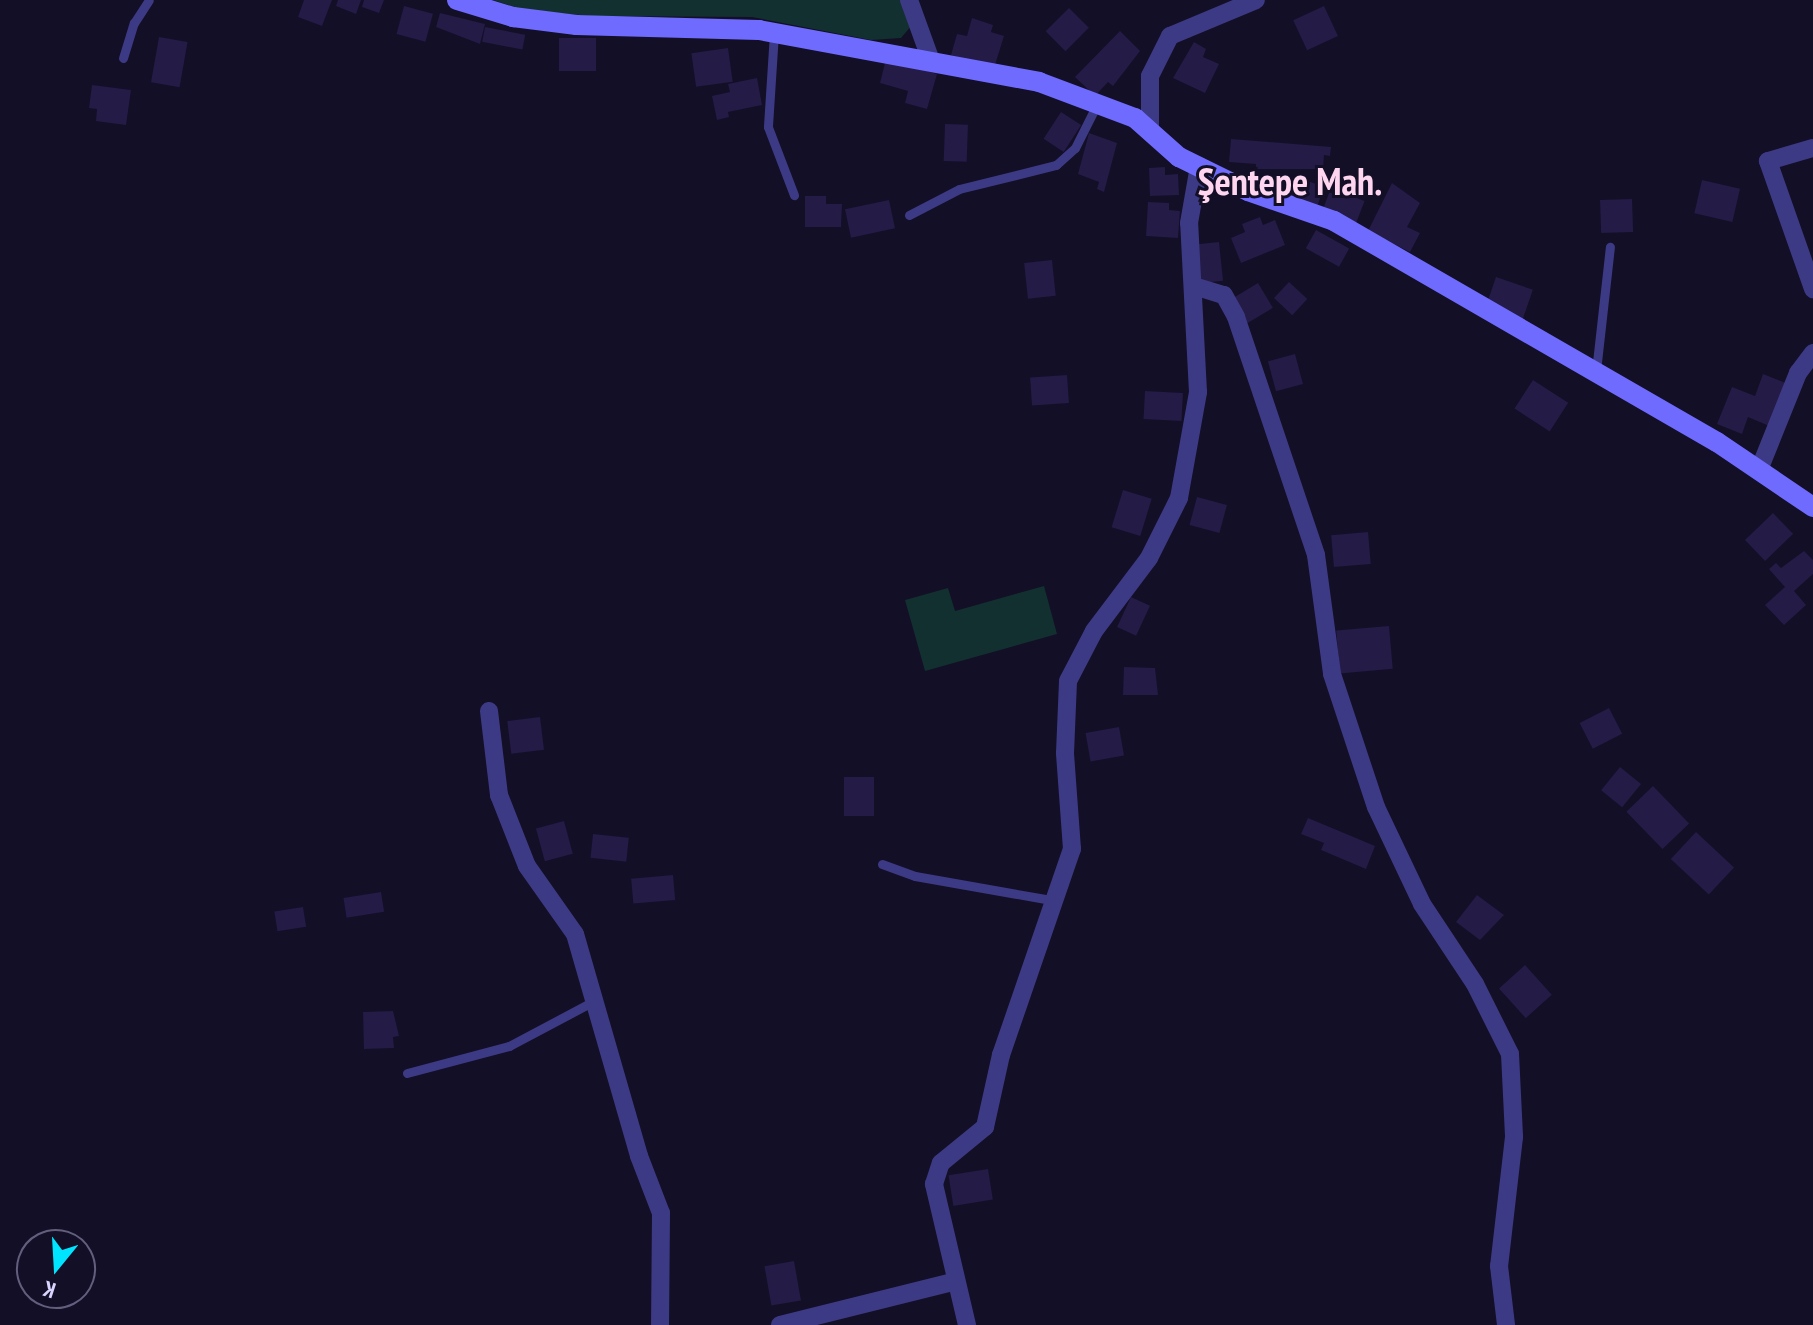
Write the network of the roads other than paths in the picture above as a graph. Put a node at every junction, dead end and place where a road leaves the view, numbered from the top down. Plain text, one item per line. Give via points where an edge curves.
1 (149, 0) edge
2 (457, 0) edge
3 (909, 0) edge
4 (1256, 0) edge
5 (774, 33) junction
6 (123, 58) dead end
7 (930, 58) junction
8 (1097, 104) junction
9 (1150, 131) junction
10 (1813, 148) edge
11 (1199, 166) junction
12 (794, 195) dead end
13 (909, 215) dead end
14 (1610, 247) dead end
15 (1194, 286) junction
16 (1813, 289) edge
17 (1813, 353) edge
18 (1595, 373) junction
19 (1759, 470) junction
20 (1813, 507) edge
21 (489, 711) dead end
22 (882, 864) dead end
23 (1057, 901) junction
24 (594, 1001) junction
25 (407, 1073) dead end
26 (956, 1281) junction
27 (660, 1325) edge
28 (780, 1325) edge
29 (967, 1325) edge
30 (1506, 1325) edge

1 - 6 lane via 134,23
2 - 5 street via 513,17 576,25
3 - 7 street
4 - 9 street via 1170,36 1150,76
5 - 7 street
5 - 12 lane via 768,127
7 - 8 street via 1039,82
8 - 9 street via 1135,118
8 - 13 lane via 1075,148 1056,165 959,189
9 - 11 street
10 - 16 street via 1768,161
11 - 15 street via 1189,223
11 - 18 street via 1248,191 1334,221
14 - 18 lane
15 - 23 street via 1198,392 1179,498 1149,558 1094,631 1068,681 1065,753 1072,849
15 - 30 street via 1224,295 1236,317 1316,555 1332,674 1376,807 1422,904 1475,984 1510,1054 1514,1137 1499,1266
17 - 19 street via 1798,373
18 - 19 street
19 - 20 street
21 - 24 street via 499,795 527,866 575,934
22 - 23 lane via 915,876
23 - 26 street via 1001,1055 985,1127 941,1163 934,1184
24 - 25 lane via 509,1046
24 - 27 street via 661,1213
26 - 28 street
26 - 29 street

